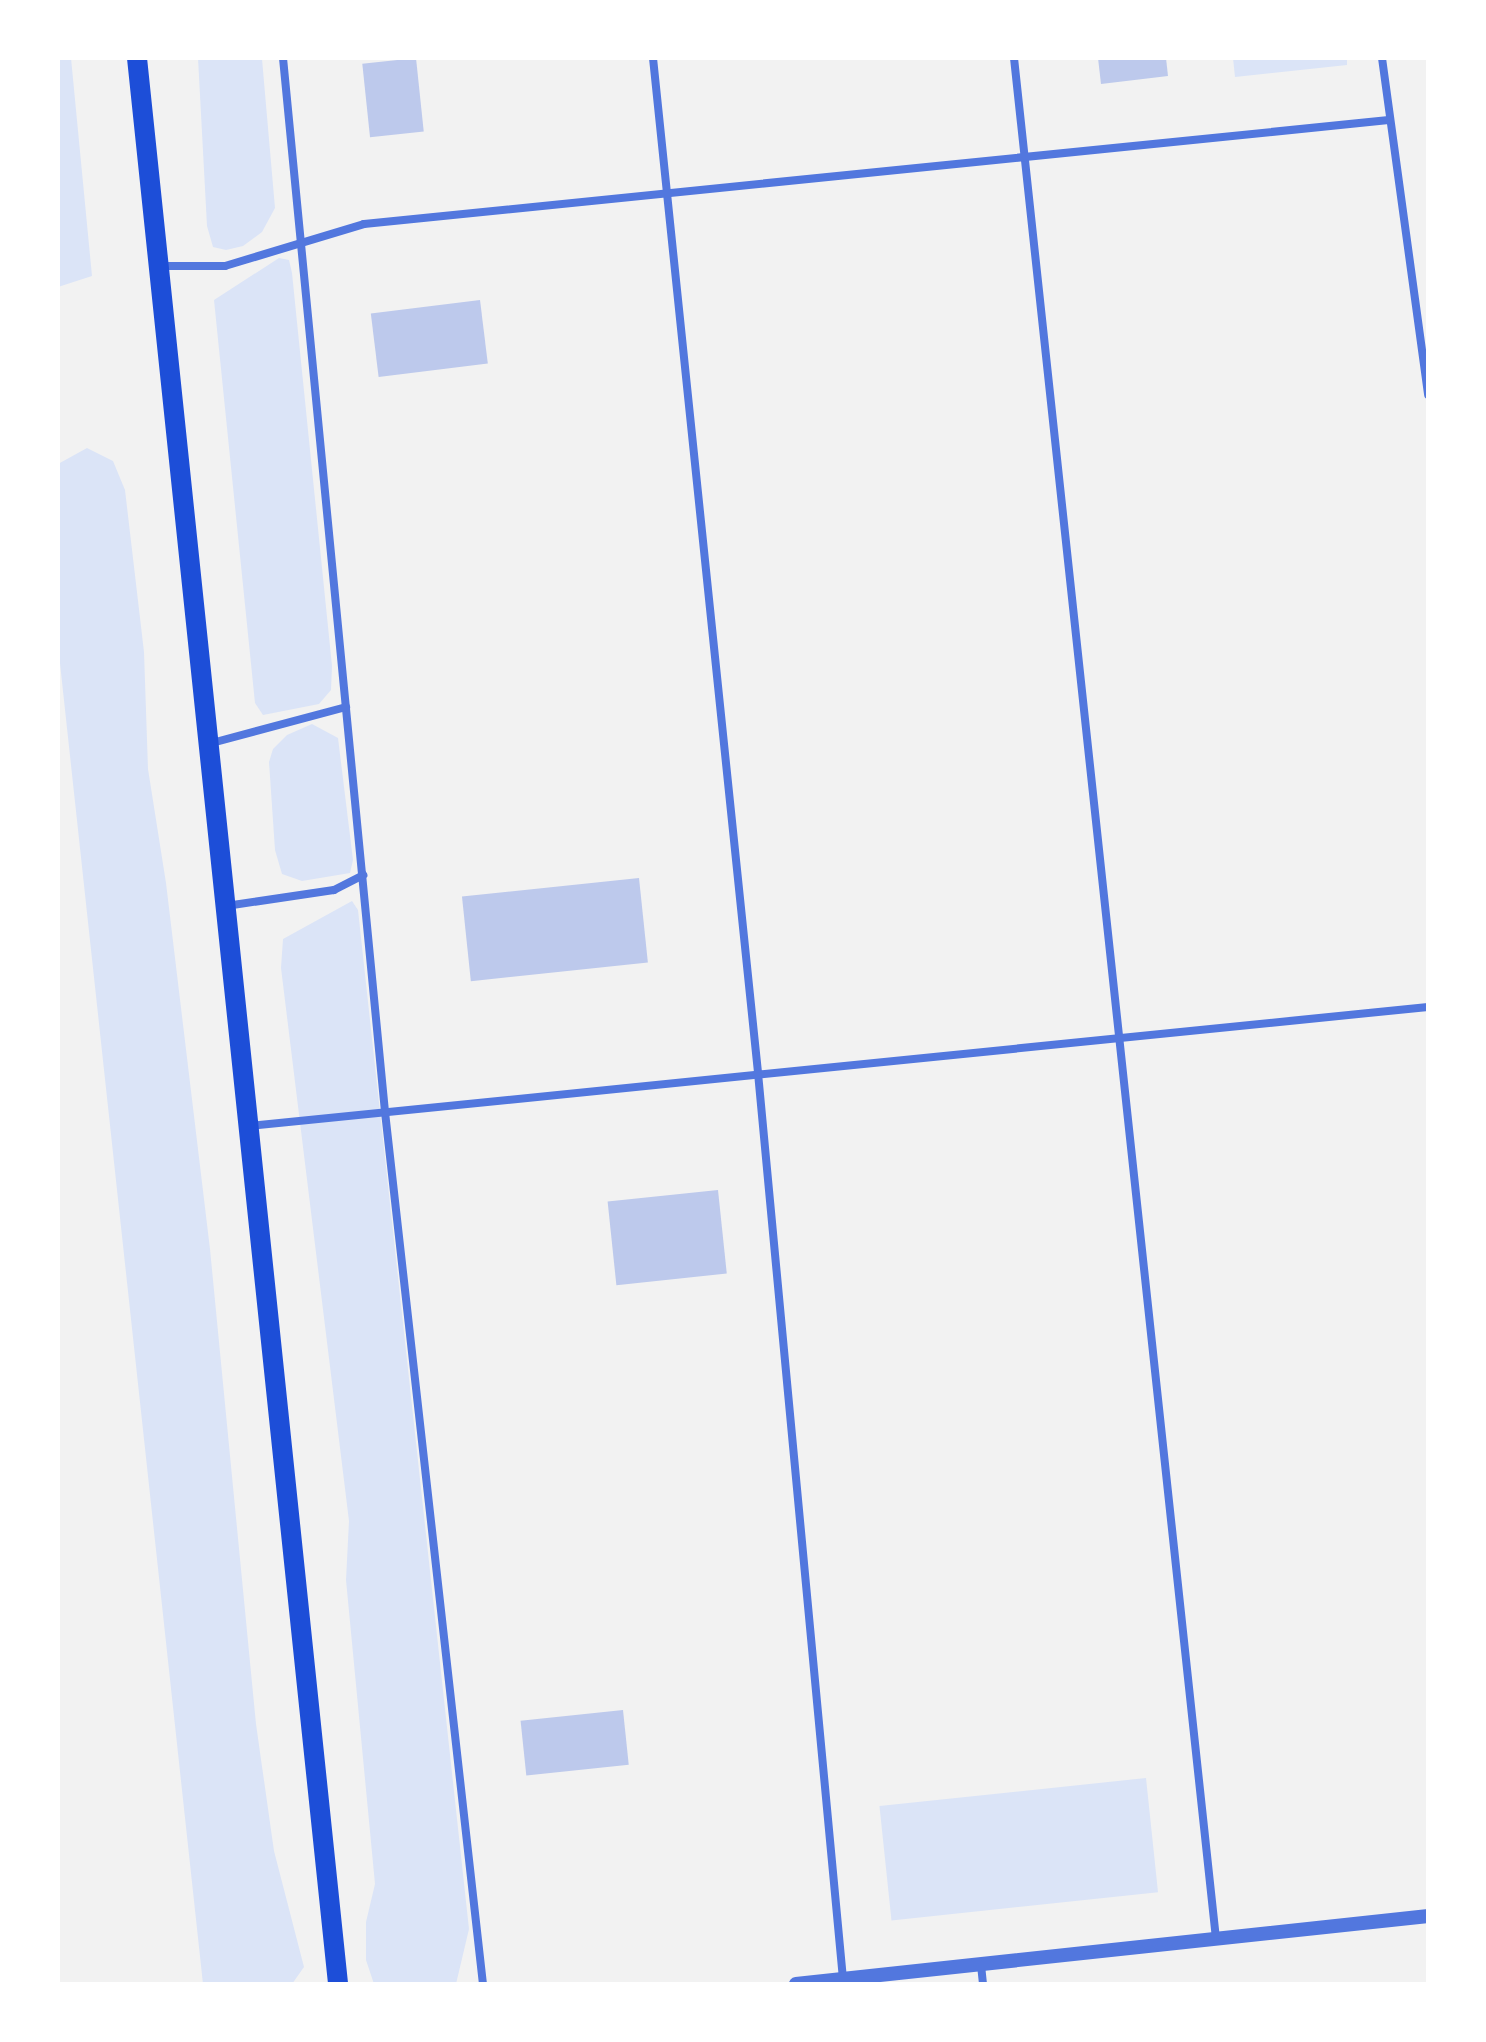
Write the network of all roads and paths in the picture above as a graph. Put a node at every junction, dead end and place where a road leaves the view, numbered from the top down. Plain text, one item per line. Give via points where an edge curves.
1 (137, 58) edge
2 (283, 58) edge
3 (653, 58) edge
4 (1014, 58) edge
5 (1382, 58) edge
6 (1389, 120) junction
7 (1024, 157) junction
8 (667, 193) junction
9 (301, 240) junction
10 (159, 266) junction
11 (1428, 395) edge
12 (346, 707) junction
13 (208, 744) junction
14 (363, 875) junction
15 (226, 906) junction
16 (1428, 1007) edge
17 (1119, 1038) junction
18 (758, 1073) junction
19 (385, 1112) junction
20 (249, 1127) junction
21 (1428, 1916) edge
22 (1216, 1939) junction
23 (981, 1965) junction
24 (843, 1979) junction
25 (338, 1984) edge
26 (483, 1984) edge
27 (796, 1984) edge
28 (983, 1984) edge

1 - 10 main road
2 - 9 street
3 - 8 street
4 - 7 street
5 - 6 street
6 - 7 street
6 - 11 street
7 - 8 street
7 - 17 street
8 - 9 street via 364,224
8 - 18 street
9 - 10 street via 225,266
9 - 12 street
10 - 13 main road
12 - 13 street
12 - 14 street
13 - 15 main road
14 - 15 street via 334,890
14 - 19 street
15 - 20 main road
16 - 17 street
17 - 18 street
17 - 22 street
18 - 19 street
18 - 24 street
19 - 20 street
19 - 26 street
20 - 25 main road
21 - 22 street
22 - 23 street
23 - 24 street
23 - 28 street
24 - 27 street

